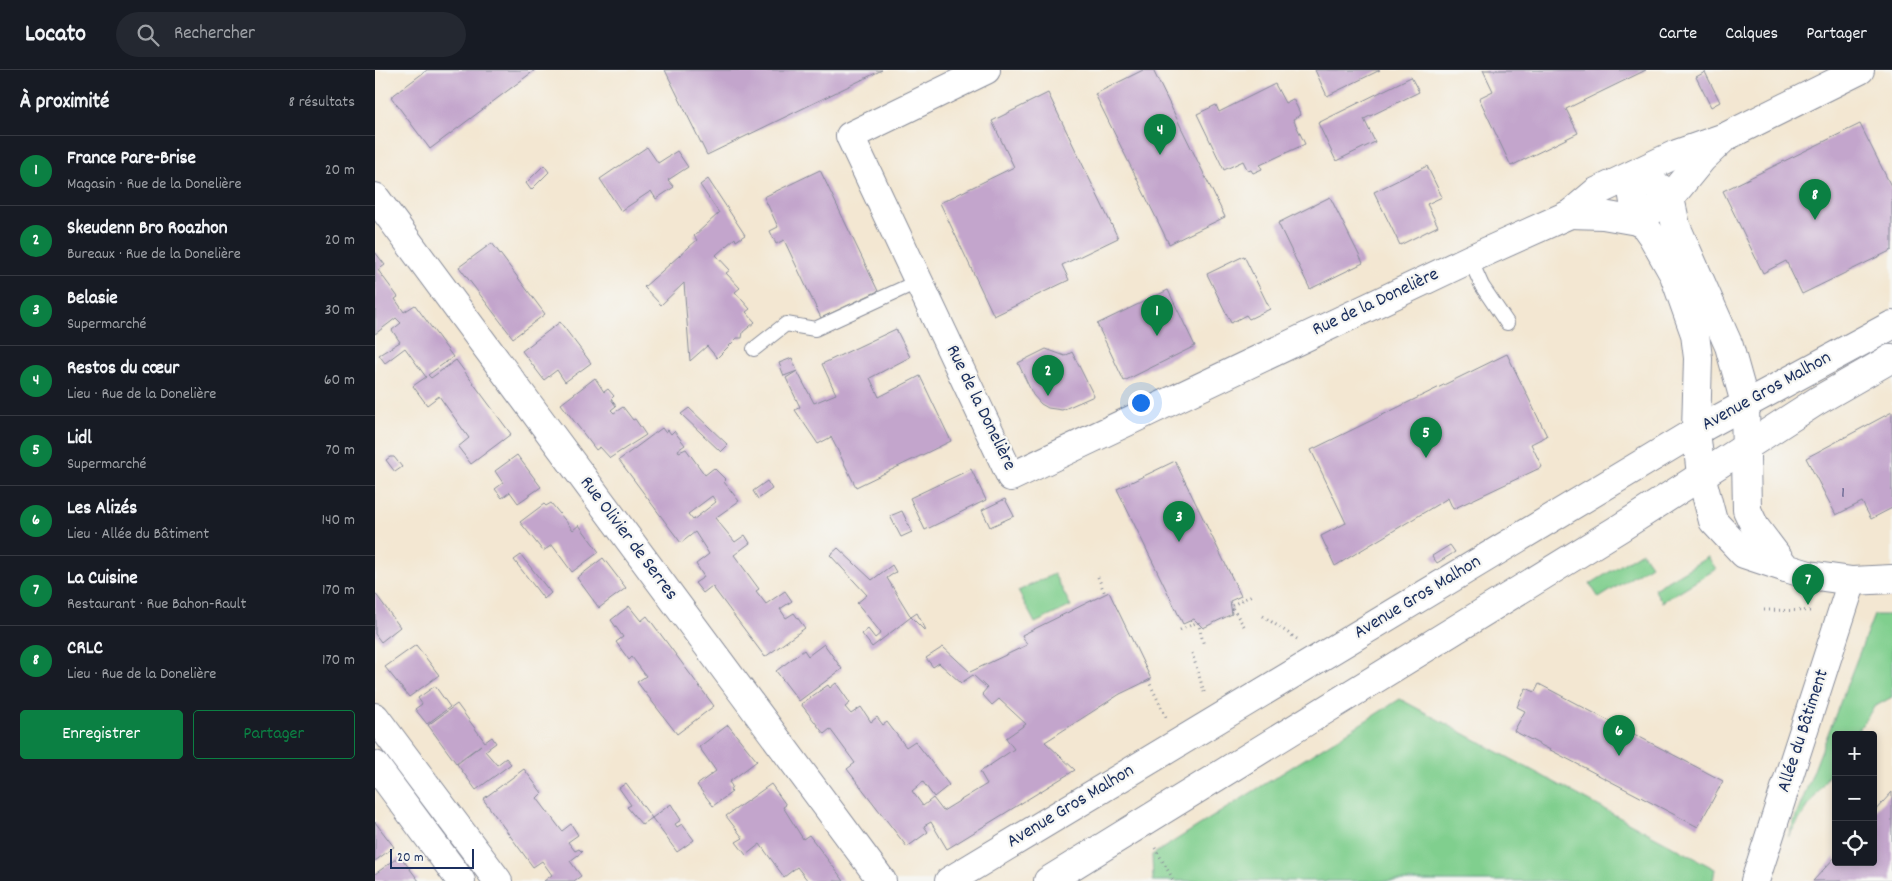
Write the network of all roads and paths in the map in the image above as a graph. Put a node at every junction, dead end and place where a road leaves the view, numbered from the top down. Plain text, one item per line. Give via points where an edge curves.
1 (986, 70) edge
2 (1860, 70) edge
3 (1725, 137) junction
4 (1635, 174) junction
5 (375, 197) edge
6 (1670, 198) junction
7 (1570, 214) junction
8 (1637, 221) junction
9 (1470, 259) junction
10 (919, 281) junction
11 (1507, 323) dead end
12 (1892, 324) edge
13 (754, 349) dead end
14 (1892, 358) edge
15 (1745, 403) junction
16 (1696, 431) junction
17 (1746, 447) junction
18 (1701, 475) junction
19 (1786, 568) junction
20 (1098, 577) dead end
21 (1892, 579) edge
22 (1852, 581) junction
23 (1105, 594) dead end
24 (1253, 595) dead end
25 (1764, 610) dead end
26 (1843, 610) junction
27 (1263, 616) dead end
28 (1244, 626) dead end
29 (1180, 630) dead end
30 (1204, 646) dead end
31 (1192, 653) dead end
32 (1322, 656) junction
33 (1148, 680) dead end
34 (375, 717) edge
35 (1212, 722) junction
36 (1178, 743) junction
37 (375, 765) edge
38 (1141, 824) junction
39 (461, 881) edge
40 (498, 881) edge
41 (882, 881) edge
42 (949, 881) edge
43 (1049, 881) edge
44 (1174, 881) edge
45 (1755, 881) edge

1 - 10 street, Rue de la Donelière via 850,136
2 - 3 street, Rue de la Donelière
3 - 4 street, Rue de la Donelière via 1695,146
3 - 6 street, Rue de la Donelière
4 - 6 street via 1662,189
4 - 7 street, Rue de la Donelière via 1596,192
4 - 8 street via 1632,190
5 - 41 street, Rue Olivier de Serres
6 - 8 street, Rue de la Donelière
6 - 15 street via 1677,226 1729,346
7 - 8 street, Rue de la Donelière
7 - 9 street, Rue de la Donelière
8 - 16 street via 1652,236 1674,275 1695,334 1698,358
9 - 10 street, Rue de la Donelière via 1011,478
9 - 11 lane via 1482,286
10 - 13 lane via 815,329 787,324
12 - 15 street, Avenue Gros Malhon
14 - 17 street, Avenue Gros Malhon
15 - 16 street, Avenue Gros Malhon
15 - 17 street
16 - 18 street
16 - 32 street, Avenue Gros Malhon
17 - 18 street, Avenue Gros Malhon
17 - 19 street via 1747,510 1755,527
18 - 19 street via 1713,521 1744,554
18 - 38 street, Avenue Gros Malhon
19 - 22 street
20 - 23 path
21 - 22 street
22 - 26 street, Allée du Bâtiment
24 - 28 path via 1231,606
25 - 26 path
26 - 45 street, Allée du Bâtiment
27 - 32 path
29 - 30 path via 1198,622
31 - 35 path
32 - 35 street, Avenue Gros Malhon
33 - 36 path
34 - 40 street
35 - 36 street, Avenue Gros Malhon
36 - 42 street, Avenue Gros Malhon
37 - 39 street
38 - 43 street, Avenue Gros Malhon
38 - 44 path

